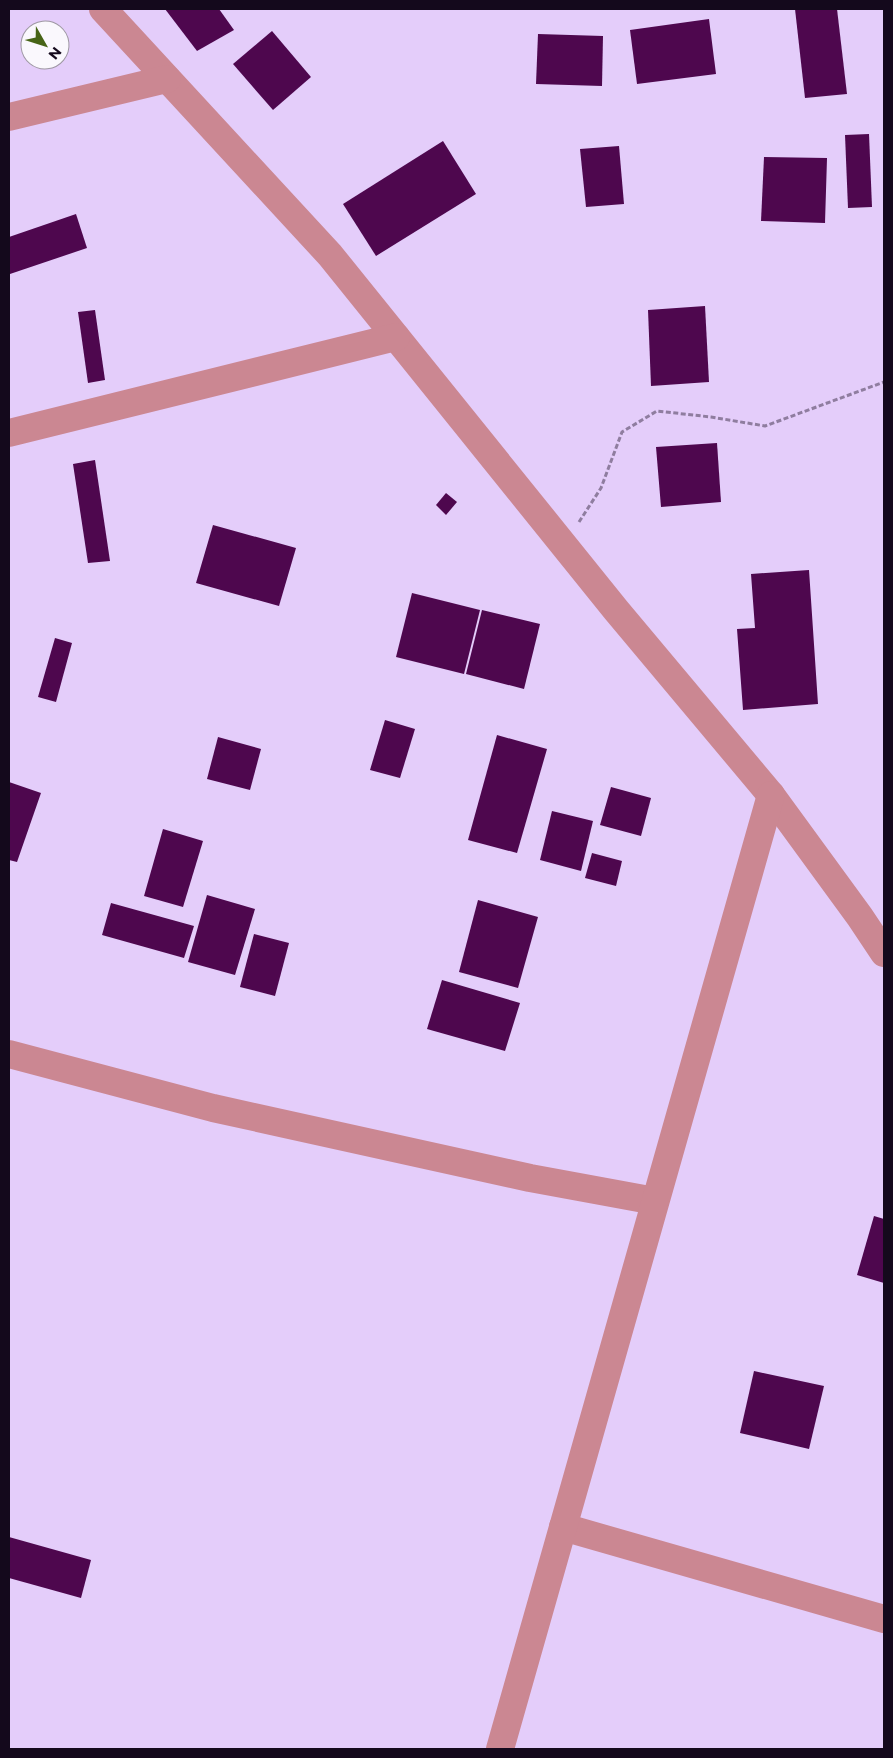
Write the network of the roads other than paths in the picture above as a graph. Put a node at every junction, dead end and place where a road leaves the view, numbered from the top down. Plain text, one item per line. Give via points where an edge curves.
1 (103, 9) edge
2 (168, 79) junction
3 (9, 117) edge
4 (396, 337) junction
5 (9, 433) edge
6 (771, 795) junction
7 (884, 953) edge
8 (9, 1054) edge
9 (655, 1201) junction
10 (563, 1527) junction
11 (884, 1619) edge
12 (500, 1749) edge

1 - 2 street
2 - 3 street
2 - 4 street via 330,255
4 - 5 street
4 - 6 street
6 - 7 street
6 - 9 street
8 - 9 street via 222,1110 530,1178
9 - 10 street
10 - 11 street
10 - 12 street

